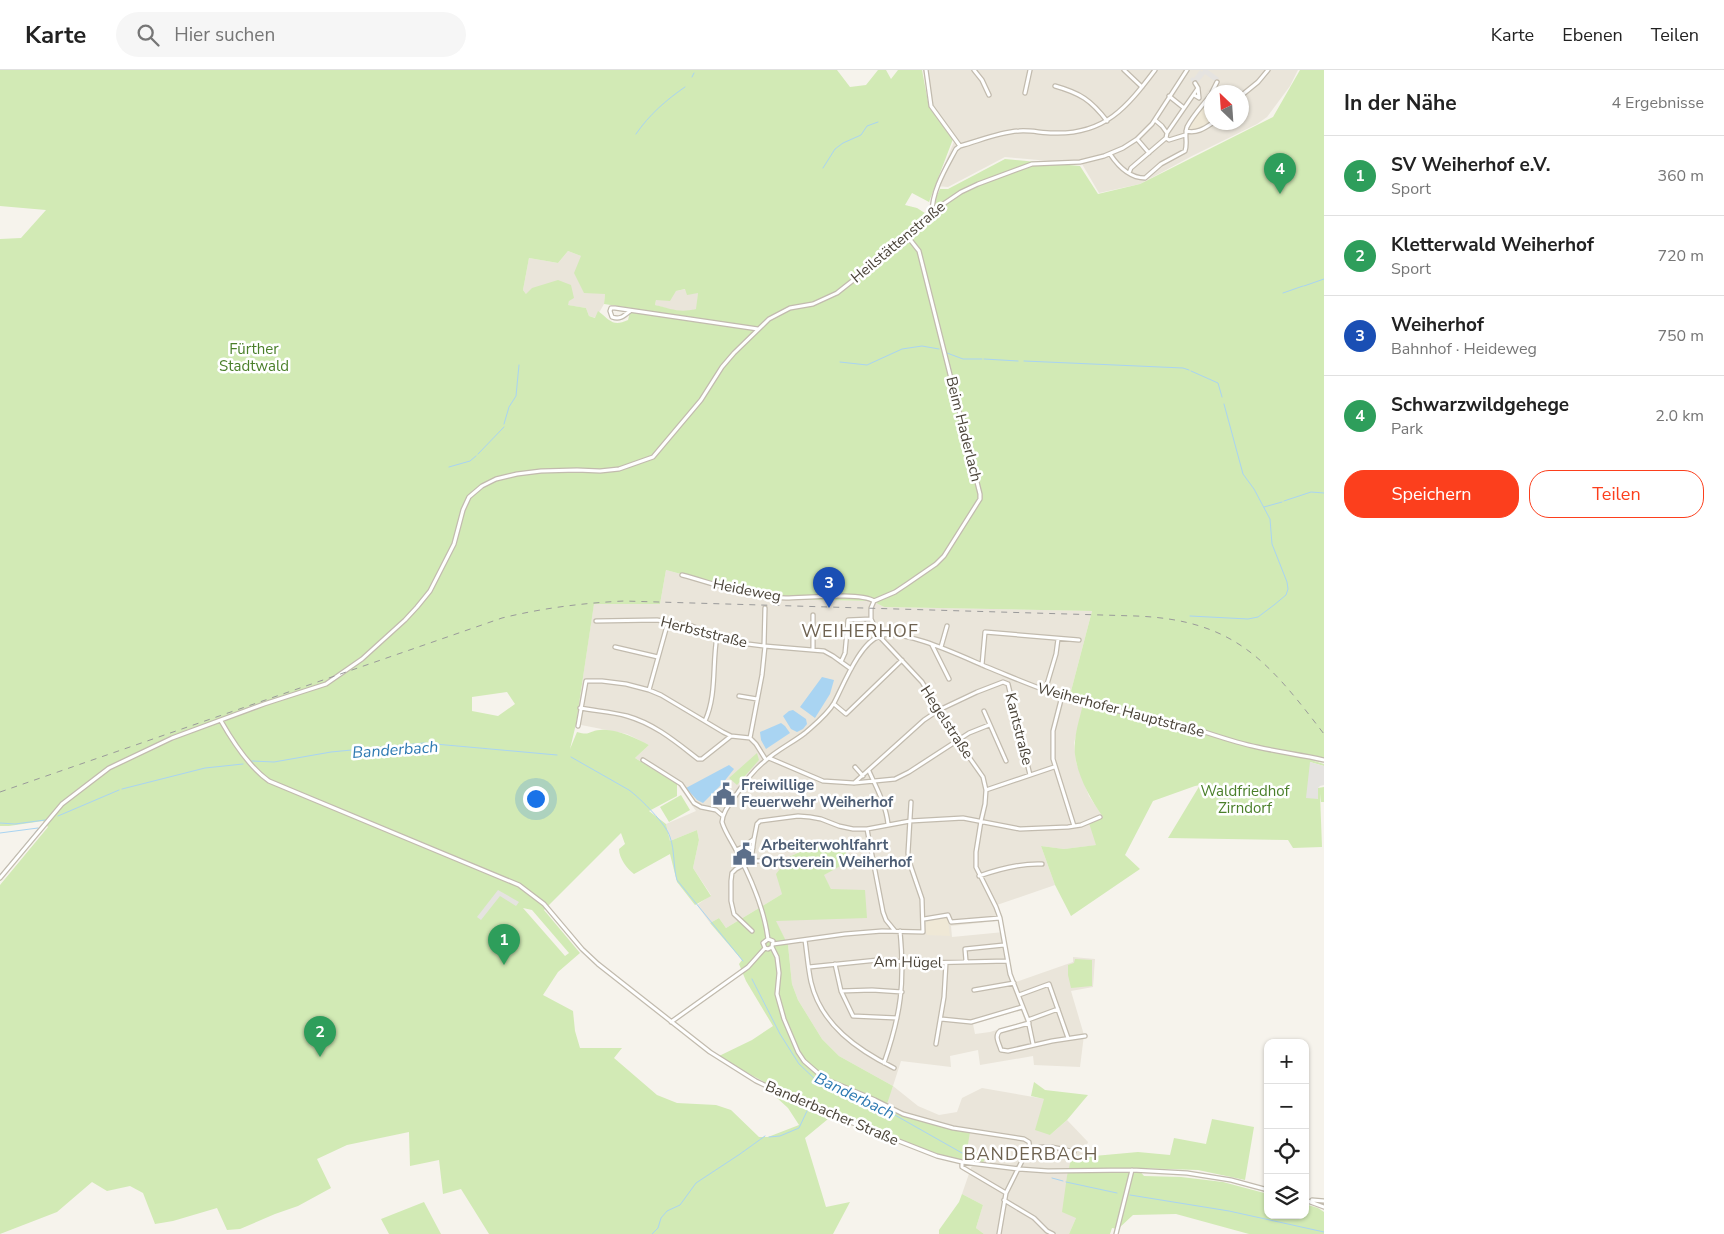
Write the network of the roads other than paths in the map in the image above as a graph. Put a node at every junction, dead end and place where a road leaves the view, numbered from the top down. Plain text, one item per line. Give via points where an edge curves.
1 (926, 70) edge
2 (974, 70) edge
3 (1030, 70) edge
4 (1124, 70) edge
5 (1155, 70) edge
6 (1187, 70) edge
7 (1268, 70) edge
8 (1217, 82) dead end
9 (1194, 84) dead end
10 (1216, 85) edge
11 (1055, 86) dead end
12 (1142, 87) junction
13 (1198, 88) junction
14 (1249, 89) edge
15 (1025, 93) dead end
16 (1194, 94) junction
17 (989, 95) dead end
18 (1169, 96) junction
19 (1199, 98) junction
20 (1204, 102) edge
21 (1204, 104) edge
22 (1184, 108) junction
23 (1155, 120) junction
24 (1107, 121) junction
25 (1204, 127) edge
26 (1186, 131) junction
27 (1166, 135) junction
28 (1185, 136) junction
29 (1137, 139) junction
30 (960, 146) junction
31 (1149, 152) junction
32 (1110, 154) junction
33 (1129, 173) junction
34 (932, 213) junction
35 (908, 237) junction
36 (630, 311) junction
37 (759, 330) junction
38 (682, 575) dead end
39 (874, 601) junction
40 (765, 608) dead end
41 (813, 615) dead end
42 (870, 619) junction
43 (596, 621) dead end
44 (668, 622) junction
45 (947, 626) dead end
46 (717, 636) junction
47 (878, 636) junction
48 (1058, 639) junction
49 (1079, 640) dead end
50 (932, 644) junction
51 (764, 646) junction
52 (942, 647) junction
53 (615, 648) dead end
54 (813, 650) junction
55 (658, 657) junction
56 (902, 660) junction
57 (841, 662) junction
58 (982, 665) junction
59 (851, 669) junction
60 (1011, 677) junction
61 (948, 679) dead end
62 (1008, 684) junction
63 (649, 690) junction
64 (1045, 691) junction
65 (739, 696) dead end
66 (1062, 696) junction
67 (757, 699) junction
68 (834, 704) junction
69 (580, 708) junction
70 (940, 710) junction
71 (984, 711) dead end
72 (221, 721) junction
73 (704, 721) junction
74 (989, 724) junction
75 (578, 726) dead end
76 (731, 736) junction
77 (750, 738) junction
78 (957, 740) junction
79 (767, 758) junction
80 (643, 760) dead end
81 (1324, 760) edge
82 (1006, 761) dead end
83 (855, 767) dead end
84 (1054, 767) junction
85 (869, 771) junction
86 (1030, 775) junction
87 (862, 776) junction
88 (874, 781) junction
89 (854, 783) junction
90 (986, 790) junction
91 (911, 802) dead end
92 (723, 816) junction
93 (1100, 817) dead end
94 (910, 821) junction
95 (980, 821) junction
96 (888, 824) junction
97 (1074, 826) junction
98 (868, 829) junction
99 (754, 839) junction
100 (744, 846) junction
101 (753, 848) junction
102 (736, 850) junction
103 (751, 860) junction
104 (761, 861) dead end
105 (743, 864) junction
106 (1042, 864) dead end
107 (979, 876) junction
108 (0, 878) edge
109 (1000, 918) junction
110 (924, 919) junction
111 (898, 931) junction
112 (752, 932) dead end
113 (768, 939) junction
114 (805, 940) junction
115 (1005, 945) junction
116 (773, 946) junction
117 (765, 948) junction
118 (966, 961) junction
119 (1007, 961) junction
120 (903, 962) junction
121 (946, 963) junction
122 (835, 964) junction
123 (809, 968) junction
124 (1014, 984) junction
125 (974, 990) dead end
126 (841, 991) junction
127 (902, 992) junction
128 (1018, 995) junction
129 (1022, 1007) junction
130 (1058, 1009) junction
131 (897, 1018) junction
132 (941, 1019) junction
133 (1029, 1021) junction
134 (671, 1022) junction
135 (1085, 1036) dead end
136 (1068, 1038) junction
137 (936, 1044) dead end
138 (1032, 1044) junction
139 (884, 1063) junction
140 (894, 1068) dead end
141 (1030, 1150) junction
142 (1074, 1152) dead end
143 (962, 1162) junction
144 (1019, 1169) junction
145 (1132, 1170) junction
146 (1264, 1189) edge
147 (1006, 1194) junction
148 (1004, 1200) junction
149 (1309, 1200) edge
150 (1309, 1201) edge
151 (1324, 1201) edge
152 (1324, 1207) edge
153 (999, 1234) edge
154 (1053, 1234) edge
155 (1116, 1234) edge

1 - 30 street via 931,106
2 - 17 street
3 - 15 street
4 - 12 street
5 - 12 street
6 - 18 street, Heilstättenstraße
7 - 14 street
8 - 10 street
9 - 13 street
11 - 24 street via 1084,97
12 - 24 street
13 - 16 street
13 - 19 street
16 - 19 street
16 - 22 street
18 - 22 street
18 - 23 street, Heilstättenstraße
19 - 20 street
21 - 26 street
22 - 27 street
23 - 27 street
23 - 29 street, Heilstättenstraße
24 - 30 street via 1065,133 1020,130
25 - 26 street via 1193,133
26 - 28 street
27 - 28 street via 1169,140
27 - 31 street
28 - 33 street via 1186,148 1145,178
29 - 31 street
29 - 32 street, Heilstättenstraße
30 - 34 street via 941,179
31 - 33 street
32 - 33 street via 1121,170
32 - 34 street, Heilstättenstraße via 1080,162 1032,164 961,192
34 - 35 street, Heilstättenstraße
35 - 37 street, Heilstättenstraße via 837,293 813,304 780,312
35 - 39 street, Beim Haderlach via 919,251 980,499 936,564 895,592
36 - 36 street via 611,308 610,311 616,319
36 - 37 street
37 - 72 street, Heilstättenstraße via 722,367 701,400 653,457 619,469 541,471 510,476 482,486 469,498 463,510 454,544 430,591 377,646 326,684
38 - 39 street, Heideweg via 767,597 867,598
39 - 42 street
40 - 51 street
41 - 54 street
42 - 47 street
42 - 57 street via 848,620
43 - 44 street, Herbststraße
44 - 46 street, Herbststraße via 692,626
44 - 55 street
45 - 52 street
46 - 51 street, Herbststraße
46 - 73 street via 713,691
47 - 50 street, Weiherhofer Hauptstraße via 888,634
47 - 56 street, Hegelstraße
47 - 59 street
48 - 49 street
48 - 58 street via 985,632
48 - 64 street
50 - 52 street, Weiherhofer Hauptstraße
50 - 61 street
51 - 54 street, Herbststraße
51 - 67 street
52 - 58 street, Weiherhofer Hauptstraße
53 - 55 street
54 - 57 street, Herbststraße via 827,652
55 - 63 street
56 - 68 street via 846,714
56 - 70 street, Hegelstraße via 922,682
57 - 59 street, Herbststraße
58 - 60 street, Weiherhofer Hauptstraße
59 - 68 street
60 - 62 street
60 - 64 street, Weiherhofer Hauptstraße
62 - 70 street via 1003,682
62 - 86 street, Kantstraße
63 - 69 street via 607,681 586,681
63 - 73 street
64 - 66 street, Weiherhofer Hauptstraße
65 - 67 street
66 - 81 street, Weiherhofer Hauptstraße via 1122,713 1167,721 1239,743
66 - 84 street via 1053,731
67 - 77 street
68 - 79 street via 804,734
69 - 75 street
69 - 76 street via 627,716 646,723 698,759
70 - 78 street, Hegelstraße
70 - 85 street via 924,720
71 - 74 street
72 - 108 street, Heilstättenstraße via 150,747 101,773 62,804
72 - 134 street, Banderbacher Straße via 252,766 269,781 505,879 535,896 589,957
73 - 76 street
74 - 78 street
74 - 82 street
76 - 77 street
77 - 79 street
78 - 88 street via 895,779
78 - 90 street, Hegelstraße via 979,770
79 - 89 street via 814,778
79 - 92 street via 748,778
80 - 92 street via 681,784 694,803 716,810
83 - 87 street
84 - 86 street
84 - 97 street
85 - 87 street
85 - 88 street
86 - 90 street
87 - 89 street
88 - 89 street
88 - 96 street via 887,812
90 - 95 street
91 - 94 street
92 - 102 street via 724,828
93 - 97 street
94 - 95 street via 956,818
94 - 96 street
94 - 110 street via 909,861 922,899
95 - 97 street via 1018,829
95 - 107 street via 975,862
96 - 98 street
98 - 99 street via 853,829 798,816 760,821
98 - 111 street via 883,912 886,920
99 - 100 street
99 - 101 street
100 - 101 street
100 - 102 street
101 - 103 street
102 - 105 street
103 - 104 street
103 - 105 street
105 - 112 street via 732,873 731,908
105 - 113 street via 761,906
106 - 107 street via 1010,867
107 - 109 street
109 - 110 street via 951,922 948,915
109 - 115 street
110 - 111 street via 923,932
111 - 114 street
111 - 120 street
113 - 116 street via 772,940
113 - 117 street via 763,943
114 - 116 street
114 - 123 street
115 - 118 street via 965,949
115 - 119 street
116 - 117 street
116 - 141 street via 779,973 777,994 784,1019 798,1052 819,1074 903,1114 953,1128 1024,1139 1029,1142
117 - 134 street via 748,967
118 - 119 street, Am Hügel
118 - 121 street, Am Hügel
119 - 124 street
120 - 121 street, Am Hügel
120 - 122 street, Am Hügel via 878,960
120 - 127 street
121 - 132 street
122 - 123 street, Am Hügel
122 - 126 street
123 - 139 street via 816,996 831,1023 854,1045
124 - 125 street
124 - 128 street
126 - 127 street
126 - 131 street via 855,1017
127 - 131 street
128 - 129 street
128 - 130 street via 1049,984
129 - 132 street via 971,1022
129 - 133 street
130 - 133 street
130 - 136 street
131 - 139 street
132 - 137 street
133 - 138 street
133 - 138 street via 1000,1031 996,1037 1005,1051
134 - 143 street, Banderbacher Straße via 729,1065 770,1088 922,1150
135 - 136 street
136 - 138 street
139 - 140 street
141 - 142 street via 1047,1145
141 - 144 street
143 - 144 street, Banderbacher Straße
143 - 147 street via 962,1167
144 - 145 street, Banderbacher Straße
144 - 147 street
145 - 146 street, Banderbacher Straße via 1209,1176
145 - 155 street
147 - 148 street
148 - 153 street
148 - 154 street
149 - 151 street
150 - 152 street

